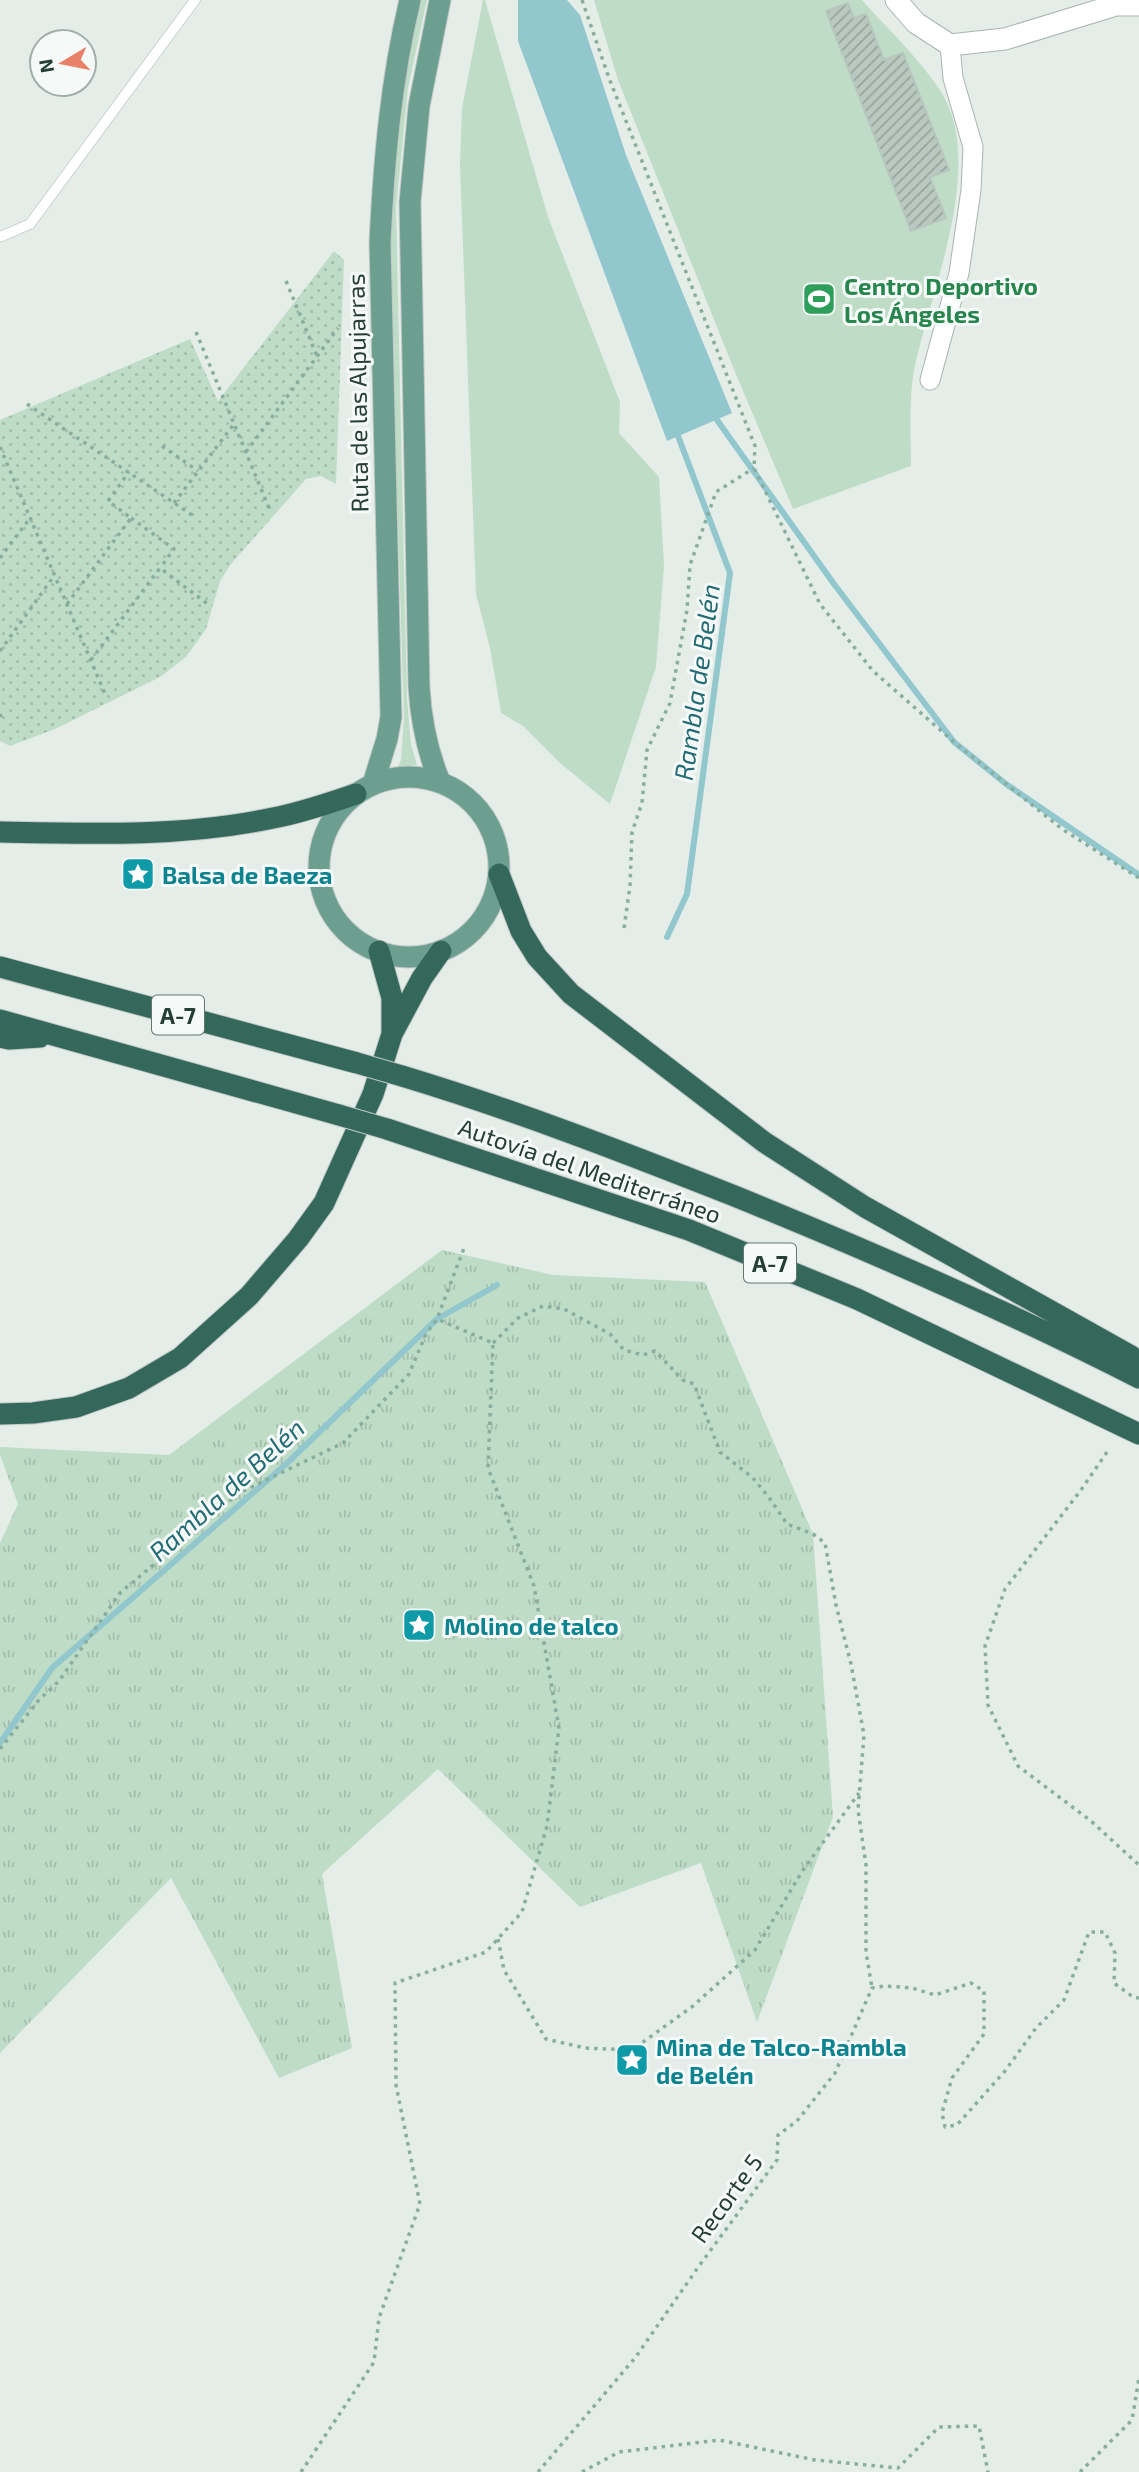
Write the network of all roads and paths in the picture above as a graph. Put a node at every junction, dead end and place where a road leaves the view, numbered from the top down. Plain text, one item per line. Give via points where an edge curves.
1 (195, 0) edge
2 (410, 0) edge
3 (440, 0) edge
4 (582, 0) edge
5 (896, 0) edge
6 (1139, 5) edge
7 (950, 45) junction
8 (0, 237) edge
9 (286, 281) dead end
10 (338, 328) dead end
11 (196, 332) dead end
12 (317, 356) junction
13 (930, 380) dead end
14 (27, 404) dead end
15 (234, 423) junction
16 (162, 446) dead end
17 (0, 447) edge
18 (246, 452) junction
19 (5, 460) junction
20 (0, 467) edge
21 (754, 468) junction
22 (198, 471) junction
23 (128, 472) junction
24 (174, 503) junction
25 (269, 508) dead end
26 (192, 515) dead end
27 (30, 518) junction
28 (131, 518) junction
29 (0, 558) edge
30 (160, 568) junction
31 (54, 575) junction
32 (67, 604) junction
33 (209, 605) dead end
34 (0, 651) edge
35 (91, 660) junction
36 (105, 694) dead end
37 (0, 714) edge
38 (3, 722) dead end
39 (440, 782) junction
40 (364, 789) junction
41 (0, 832) edge
42 (499, 874) junction
43 (1139, 878) edge
44 (624, 928) dead end
45 (379, 951) junction
46 (441, 951) junction
47 (0, 967) edge
48 (0, 1020) edge
49 (392, 1034) junction
50 (57, 1035) junction
51 (0, 1037) edge
52 (464, 1248) dead end
53 (437, 1319) junction
54 (493, 1343) junction
55 (1139, 1364) edge
56 (1139, 1378) edge
57 (0, 1414) edge
58 (1139, 1434) edge
59 (1107, 1452) dead end
60 (0, 1749) edge
61 (859, 1792) junction
62 (1139, 1866) edge
63 (498, 1939) junction
64 (872, 1988) junction
65 (1139, 1998) edge
66 (1139, 2378) edge
67 (301, 2472) edge
68 (538, 2472) edge
69 (582, 2472) edge
70 (988, 2472) edge
71 (1080, 2472) edge

1 - 8 lane via 30,224
2 - 40 main road, Ruta de las Alpujarras via 390,103 380,242 391,717 387,740
3 - 39 main road via 419,106 410,243 419,687 426,744
4 - 21 path via 755,446
5 - 7 street via 916,23
6 - 7 street via 1116,5 1005,39
7 - 13 street via 953,78 973,147 971,190 958,273
9 - 12 path
10 - 12 path
11 - 15 path
12 - 18 path
14 - 23 path
15 - 18 path
15 - 22 path
16 - 22 path
17 - 19 path
18 - 25 path
19 - 20 path
19 - 27 path
21 - 43 path via 820,604 873,671 1062,829
21 - 44 path via 716,492 690,565 670,703 647,750 642,803 632,832
22 - 24 path
23 - 24 path
23 - 28 path via 108,501
24 - 26 path
27 - 29 path
27 - 31 path
28 - 30 path via 174,549
28 - 32 path
30 - 33 path
30 - 35 path
31 - 32 path
31 - 34 path
32 - 35 path
35 - 36 path
37 - 38 path
39 - 40 main road via 407,776
39 - 42 main road via 480,811 496,841
40 - 41 highway via 271,819 174,831
40 - 45 main road via 332,820 320,853 320,871 322,888 337,920 356,939
42 - 46 main road via 487,913 475,929
42 - 55 highway via 521,931 537,957 571,994 764,1142 865,1207
45 - 46 main road via 399,957
45 - 49 highway via 392,998
46 - 49 highway
47 - 56 highway, Autovía del Mediterráneo / A-7, bridge via 402,1076 612,1147 802,1223 1057,1336
48 - 50 highway, Autovía del Mediterráneo / A-7
49 - 57 highway via 373,1094 324,1203 249,1296 180,1359 129,1388 76,1407
50 - 51 highway
50 - 58 highway, Autovía del Mediterráneo / A-7, bridge via 387,1129 689,1230 857,1299
52 - 53 path
53 - 54 path
53 - 60 path via 409,1374 343,1443 239,1493 120,1593 59,1681
54 - 61 path via 518,1318 543,1306 564,1309 610,1334 624,1350 655,1351 683,1380 694,1384 720,1452 752,1478 788,1524 825,1543 864,1735
54 - 63 path via 488,1468 534,1586 559,1728 547,1826 522,1912
59 - 62 path via 1005,1589 985,1646 988,1705 1018,1766 1091,1821
61 - 63 path via 803,1870 755,1950 693,2006 632,2050 585,2048 546,2039 503,1970
61 - 64 path via 866,1865 866,1952
63 - 67 path via 486,1952 395,1983 396,2085 420,2204 379,2318 374,2362
64 - 65 path via 912,1988 935,1995 971,1983 984,1992 984,2034 952,2078 942,2113 945,2127 957,2125 1064,2000 1089,1932 1105,1932 1115,1953 1114,1983
64 - 68 path, Recorte 5 via 835,2073 797,2121 778,2135 777,2160 635,2358
66 - 71 path via 1132,2420
69 - 70 path via 619,2452 719,2440 815,2459 898,2468 939,2427 979,2426

